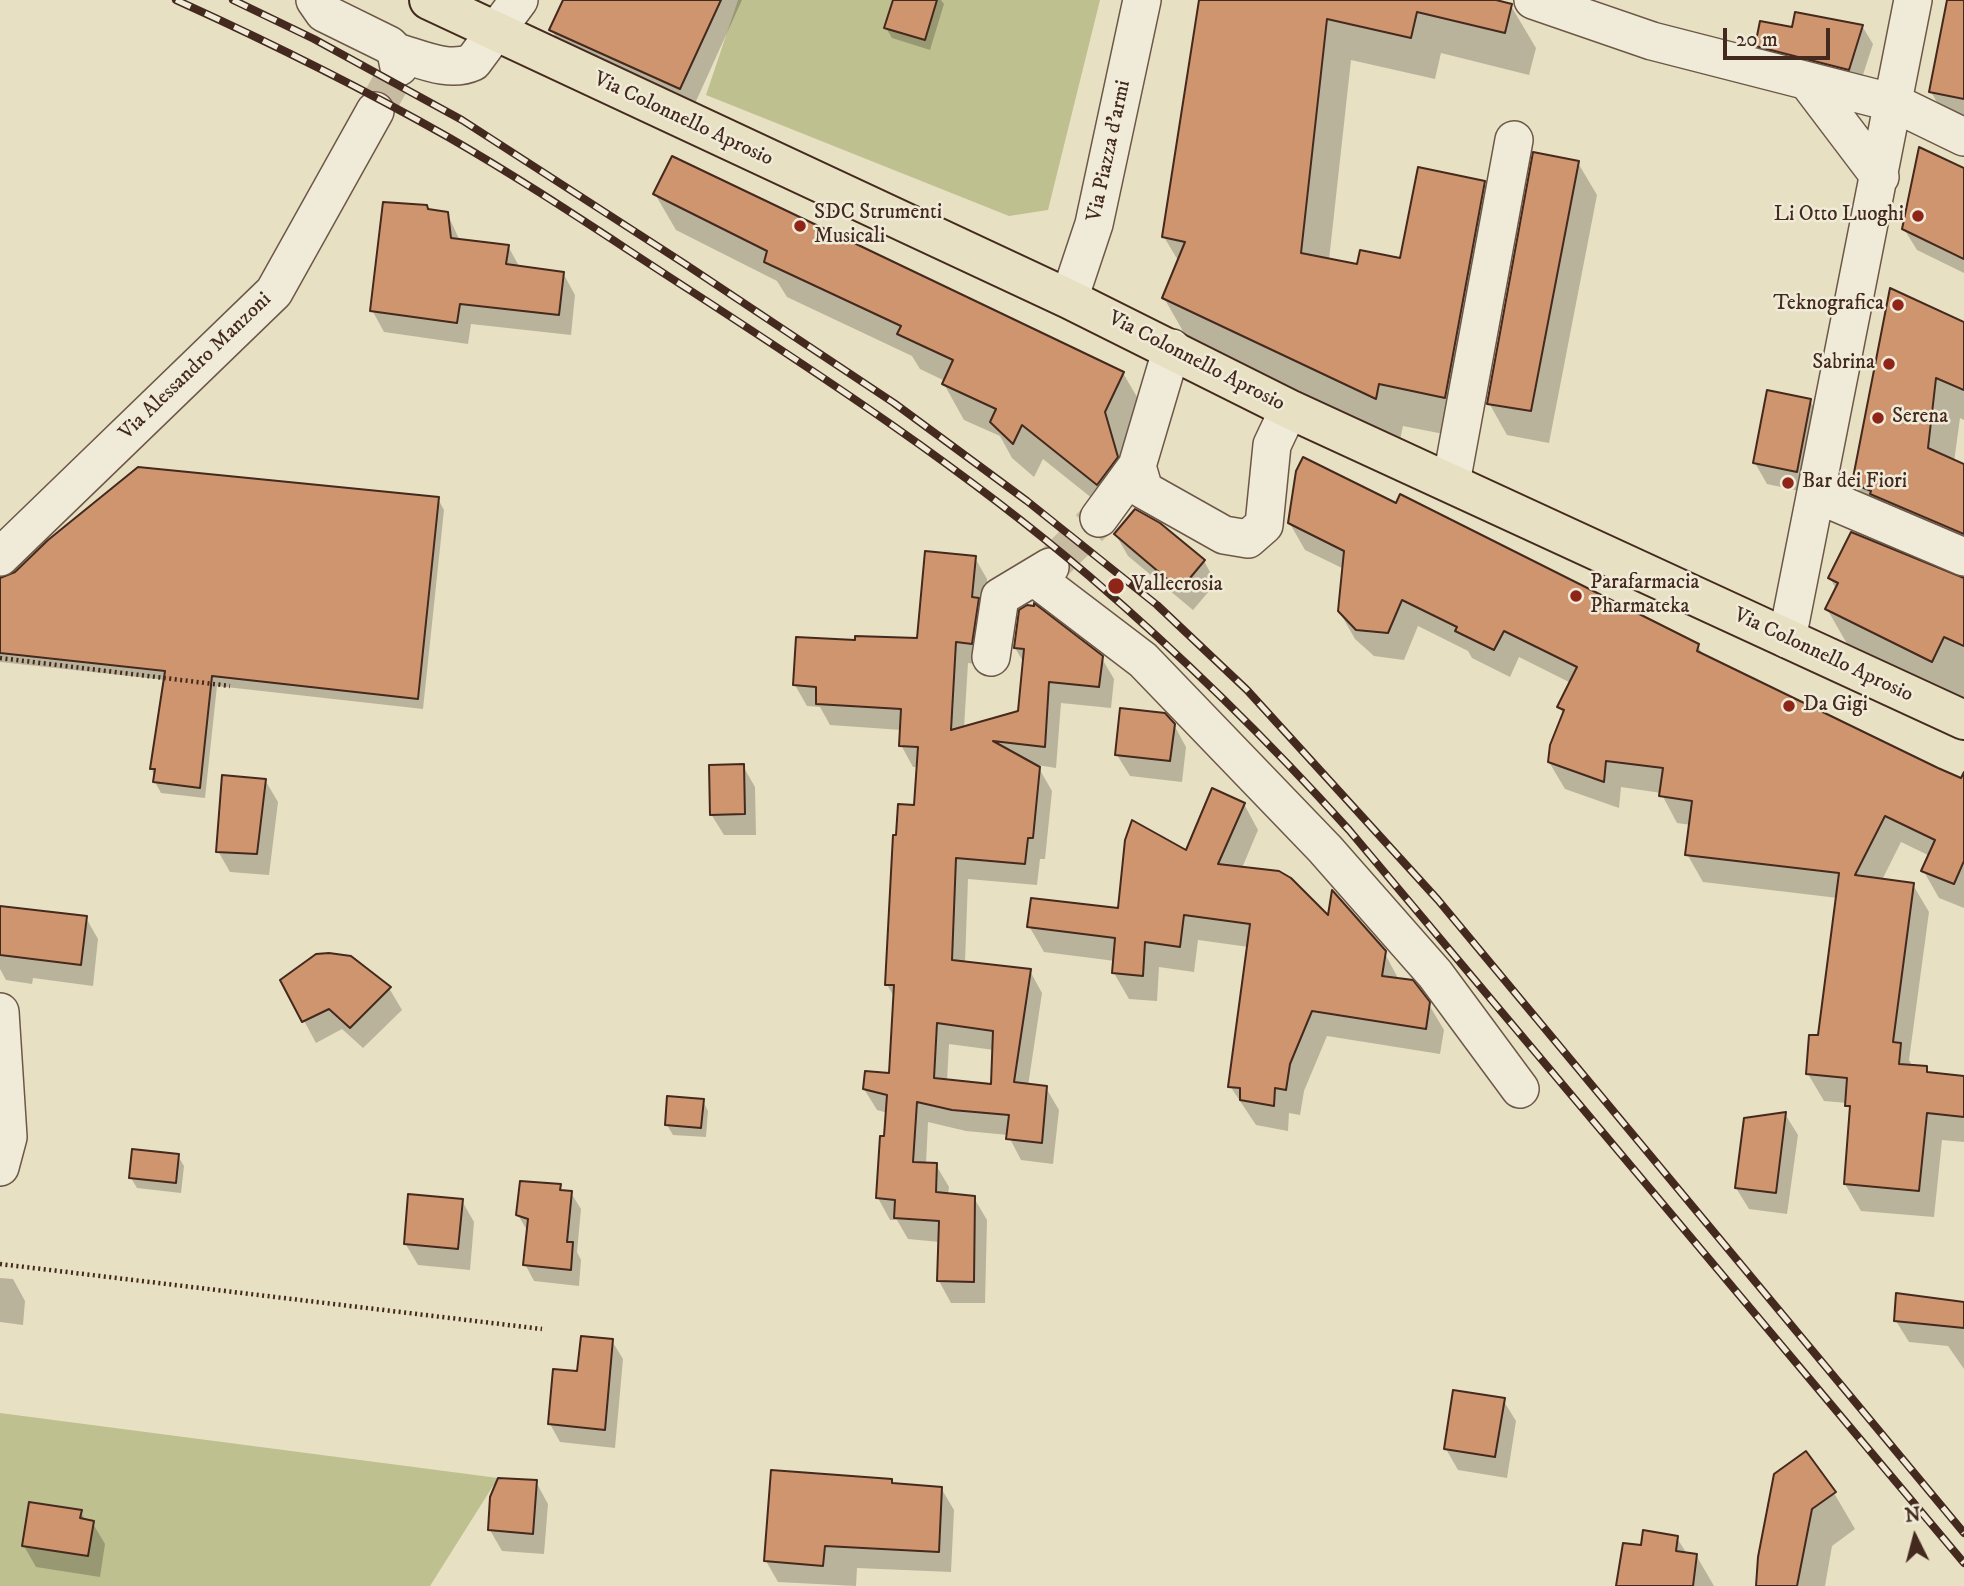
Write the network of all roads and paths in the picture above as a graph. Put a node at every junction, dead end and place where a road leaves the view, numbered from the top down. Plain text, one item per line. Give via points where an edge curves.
1 (315, 0) edge
2 (429, 0) edge
3 (519, 0) edge
4 (1142, 0) edge
5 (1533, 0) edge
6 (1913, 0) edge
7 (495, 31) junction
8 (1808, 82) junction
9 (1894, 103) junction
10 (375, 111) tunnel mouth
11 (1964, 137) edge
12 (1514, 140) dead end
13 (1880, 177) junction
14 (1069, 299) junction
15 (1172, 348) junction
16 (1289, 409) junction
17 (1137, 466) junction
18 (1451, 484) junction
19 (1816, 494) junction
20 (1099, 518) tunnel mouth
21 (0, 557) edge
22 (1964, 557) edge
23 (1787, 639) junction
24 (991, 657) dead end
25 (0, 658) edge
26 (230, 687) dead end
27 (1964, 720) edge
28 (0, 1012) edge
29 (1520, 1089) dead end
30 (0, 1167) edge
31 (0, 1264) edge
32 (542, 1329) dead end

1 - 7 street via 324,13 389,45 398,60 462,67 473,62
2 - 7 main road, Via Colonnello Aprosio
3 - 7 street
4 - 14 street, Via Piazza d'armi via 1094,224
5 - 8 street via 1652,41
6 - 9 street
7 - 14 main road, Via Colonnello Aprosio
8 - 9 street
8 - 13 street
9 - 11 street
9 - 13 street
10 - 21 street, Via Alessandro Manzoni via 274,292
12 - 18 street
13 - 19 street
14 - 15 main road, Via Colonnello Aprosio
15 - 16 main road, Via Colonnello Aprosio
15 - 17 street
16 - 17 street via 1272,445 1264,525 1248,539 1224,536 1144,490
16 - 18 main road, Via Colonnello Aprosio
17 - 20 street
18 - 23 main road, Via Colonnello Aprosio
19 - 22 street
19 - 23 street
23 - 27 main road, Via Colonnello Aprosio
24 - 29 street via 1000,597 1042,572 1143,660 1325,849 1434,974
25 - 26 path
28 - 30 street via 8,1137
31 - 32 path

